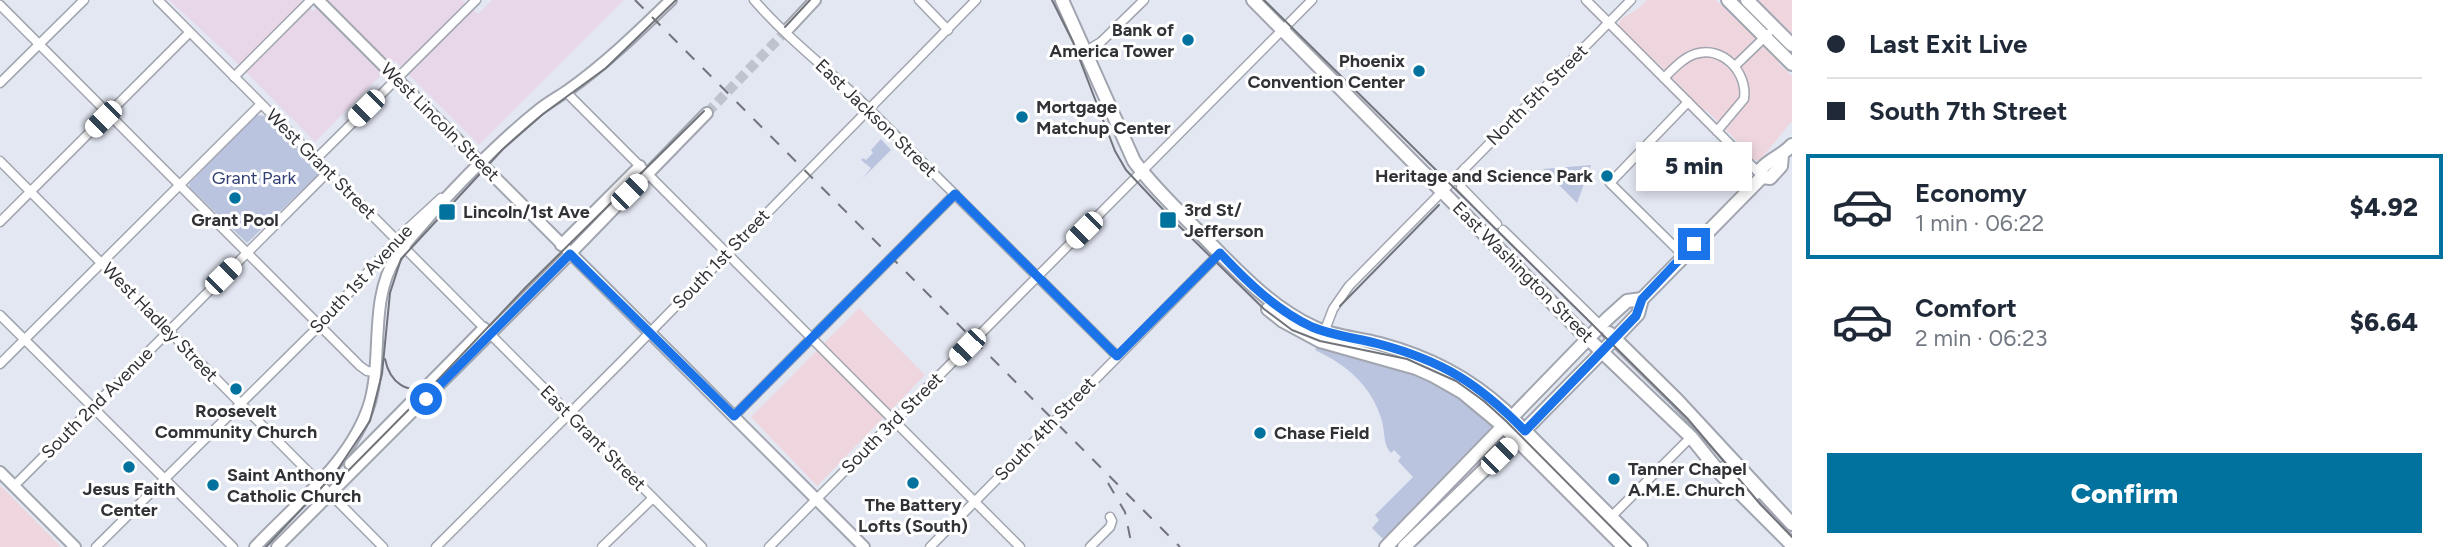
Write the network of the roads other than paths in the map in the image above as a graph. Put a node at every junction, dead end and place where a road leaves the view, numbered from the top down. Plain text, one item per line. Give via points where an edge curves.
1 (84, 0) edge
2 (158, 0) edge
3 (311, 0) edge
4 (318, 0) edge
5 (476, 0) edge
6 (671, 0) edge
7 (754, 0) edge
8 (815, 0) edge
9 (919, 0) edge
10 (976, 0) edge
11 (1062, 0) edge
12 (1144, 0) edge
13 (1253, 0) edge
14 (1312, 0) edge
15 (1586, 0) edge
16 (1631, 0) edge
17 (1728, 0) edge
18 (1752, 1) edge
19 (0, 5) edge
20 (1741, 13) junction
21 (1609, 23) junction
22 (784, 30) junction
23 (948, 30) junction
24 (1282, 30) junction
25 (1769, 32) junction
26 (190, 33) junction
27 (1790, 40) edge
28 (39, 44) junction
29 (1086, 51) junction
30 (1792, 64) edge
31 (1735, 66) junction
32 (234, 77) junction
33 (1664, 78) junction
34 (396, 79) junction
35 (0, 83) edge
36 (566, 92) junction
37 (1688, 102) junction
38 (261, 104) junction
39 (869, 110) junction
40 (706, 113) tunnel mouth
41 (109, 114) junction
42 (1717, 131) junction
43 (1792, 145) edge
44 (316, 159) junction
45 (0, 161) edge
46 (481, 163) junction
47 (1465, 168) junction
48 (644, 170) junction
49 (1141, 171) junction
50 (328, 172) junction
51 (1762, 177) junction
52 (180, 185) junction
53 (1443, 190) junction
54 (31, 191) junction
55 (955, 194) junction
56 (0, 222) edge
57 (400, 244) junction
58 (561, 245) junction
59 (247, 253) junction
60 (727, 253) junction
61 (570, 254) junction
62 (1683, 255) junction
63 (1224, 257) junction
64 (102, 262) junction
65 (1037, 277) junction
66 (1642, 299) junction
67 (0, 315) edge
68 (320, 325) junction
69 (1601, 326) junction
70 (486, 330) junction
71 (169, 331) junction
72 (650, 331) junction
73 (1322, 337) junction
74 (812, 338) junction
75 (1588, 338) junction
76 (1614, 338) junction
77 (24, 340) junction
78 (1602, 351) junction
79 (1117, 356) junction
80 (0, 363) edge
81 (375, 372) junction
82 (240, 403) junction
83 (92, 408) junction
84 (570, 414) junction
85 (734, 416) junction
86 (895, 421) junction
87 (1507, 422) junction
88 (1520, 435) junction
89 (1691, 437) junction
90 (0, 472) edge
91 (164, 478) junction
92 (319, 484) junction
93 (14, 486) junction
94 (328, 494) junction
95 (653, 498) junction
96 (816, 499) junction
97 (975, 501) junction
98 (1110, 517) dead end
99 (1611, 517) junction
100 (1790, 522) edge
101 (1789, 543) edge
102 (75, 547) edge
103 (96, 547) edge
104 (233, 547) edge
105 (255, 547) edge
106 (277, 547) edge
107 (383, 547) edge
108 (436, 547) edge
109 (602, 547) edge
110 (702, 547) edge
111 (769, 547) edge
112 (864, 547) edge
113 (930, 547) edge
114 (1020, 547) edge
115 (1090, 547) edge
116 (1386, 547) edge
117 (1404, 547) edge
118 (1624, 547) edge
119 (1641, 547) edge

1 - 28 street
2 - 26 street, West Grant Street
3 - 32 street
4 - 34 main road, West Lincoln Street
5 - 34 street
6 - 36 main road
7 - 22 street, East Jackson Street
8 - 22 main road
9 - 23 street
10 - 23 street, South 1st Street
11 - 29 main road
12 - 29 street
13 - 24 main road, East Washington Street
14 - 24 street, South 3rd Street
15 - 21 street
16 - 21 street, North 5th Street
17 - 20 main road
18 - 20 main road
18 - 25 main road
19 - 28 street
20 - 25 main road
21 - 33 street
21 - 47 street, North 5th Street
22 - 39 street, East Jackson Street
23 - 39 street, South 1st Street
24 - 49 street, South 3rd Street
24 - 53 main road, East Washington Street
25 - 27 main road
25 - 30 main road
25 - 31 street
26 - 32 street, West Grant Street
26 - 41 street
28 - 35 street
28 - 41 street
29 - 49 main road
31 - 33 street via 1723,57 1700,52
31 - 42 street via 1742,76 1744,99
32 - 38 street, West Grant Street
33 - 37 street
34 - 44 street
34 - 46 main road, West Lincoln Street
36 - 46 main road via 520,125
36 - 48 street
37 - 42 street
37 - 62 street via 1609,183
38 - 44 street, West Grant Street
38 - 52 street
39 - 55 street, East Jackson Street
39 - 60 street, South 1st Street
40 - 48 main road
41 - 52 street
41 - 54 street
42 - 51 street
43 - 51 main road via 1772,157 1761,169
44 - 50 street, West Grant Street
45 - 54 street, West Hadley Street
46 - 57 main road
46 - 58 main road, West Lincoln Street
47 - 53 street, North 5th Street
47 - 69 street, East Washington Street via 1461,187
48 - 58 main road
48 - 60 street
48 - 61 main road
49 - 63 main road
49 - 65 street, South 3rd Street
50 - 57 street, West Grant Street
50 - 59 street, South 2nd Avenue
51 - 62 main road
52 - 59 street
52 - 64 street
53 - 73 street, North 5th Street via 1349,286 1332,309
53 - 75 main road, East Washington Street
54 - 56 street
54 - 64 street, West Hadley Street
55 - 65 street, East Jackson Street
55 - 74 street
57 - 68 street, South 1st Avenue
57 - 70 street, West Grant Street
57 - 81 main road via 383,288
58 - 61 main road, West Lincoln Street
59 - 68 street
59 - 71 street, South 2nd Avenue
60 - 72 street, South 1st Street
60 - 74 street
61 - 70 main road
61 - 72 main road, West Lincoln Street
62 - 66 main road
63 - 73 main road via 1283,321
63 - 79 street, South 4th Street
64 - 71 street, West Hadley Street
64 - 77 street
65 - 79 street, East Jackson Street
65 - 86 street, South 3rd Street
66 - 69 main road via 1628,301
66 - 76 main road via 1638,314
67 - 77 street
68 - 81 street via 360,366
68 - 82 street, South 1st Avenue
69 - 75 main road
69 - 76 main road, East Washington Street
70 - 84 street, East Grant Street
70 - 94 main road
71 - 82 street, West Hadley Street
71 - 83 street, South 2nd Avenue
72 - 84 street, South 1st Street
72 - 85 main road, West Lincoln Street
73 - 87 main road via 1434,376
74 - 85 street
74 - 86 street
75 - 78 main road, East Washington Street
75 - 87 main road
76 - 78 main road
76 - 100 main road, East Washington Street
77 - 80 street
77 - 83 street
78 - 88 main road
78 - 89 main road, East Washington Street
79 - 97 street, South 4th Street
81 - 92 main road via 365,415
82 - 91 street, South 1st Avenue
82 - 92 street, West Hadley Street
83 - 91 street
83 - 93 street, South 2nd Avenue
84 - 95 street, East Grant Street
84 - 108 street, South 1st Street
85 - 96 main road, West Lincoln Street
86 - 96 street, South 3rd Street
86 - 97 street
87 - 88 main road
87 - 116 main road
88 - 99 main road
88 - 117 main road
88 - 118 main road
89 - 99 street
89 - 100 main road
89 - 101 main road, East Washington Street
90 - 93 main road
91 - 103 street, South 1st Avenue
91 - 104 street
92 - 94 street, West Hadley Street
92 - 105 main road
93 - 102 main road
94 - 106 main road
94 - 107 street, West Hadley Street
95 - 109 street
95 - 110 street, East Grant Street
96 - 111 street, South 3rd Street
96 - 112 main road, West Lincoln Street
97 - 113 street, South 4th Street
97 - 114 street
98 - 115 street via 1110,527
99 - 119 main road

